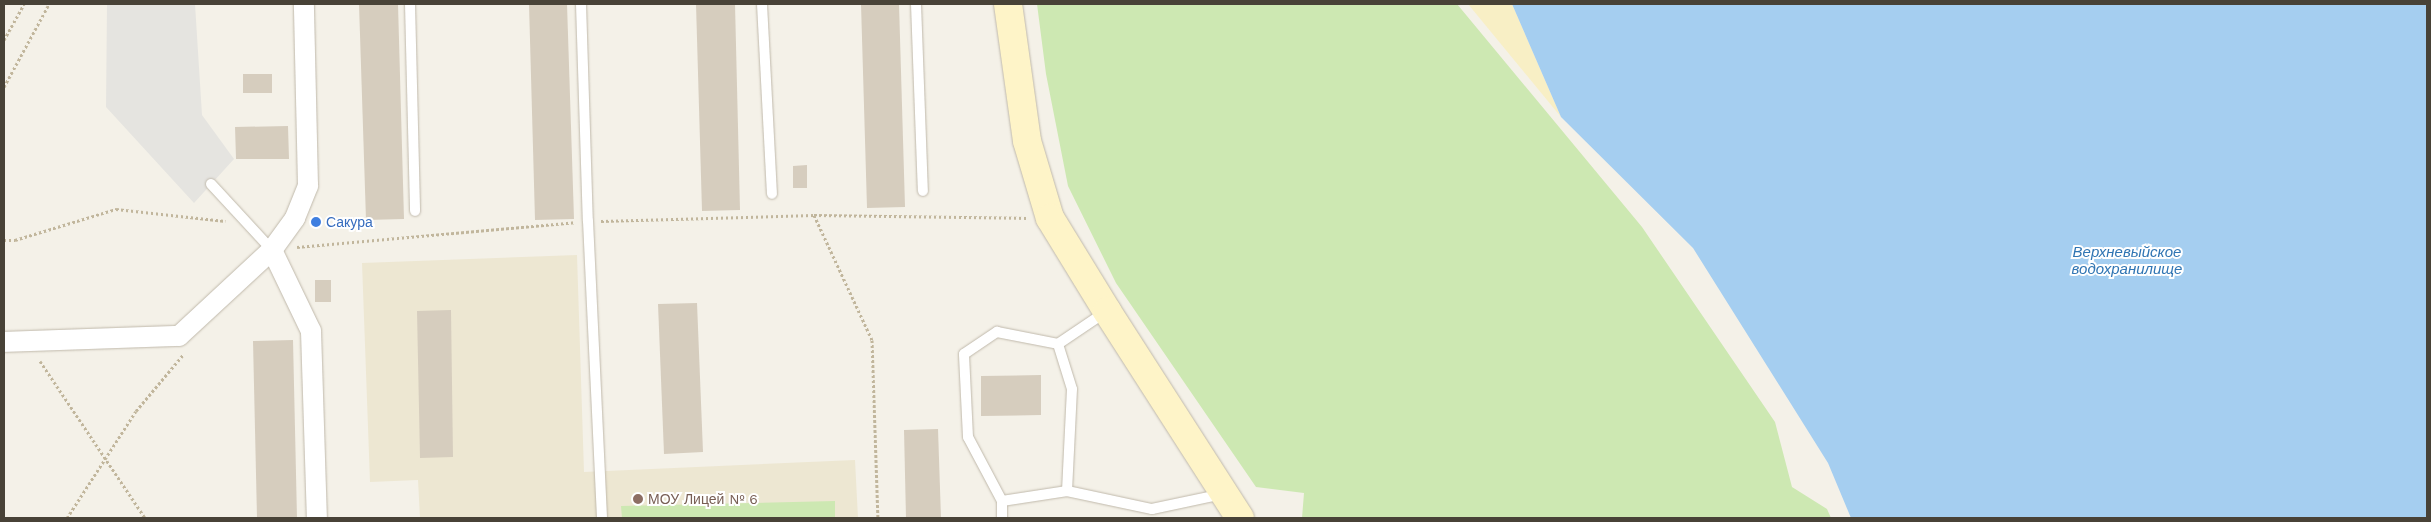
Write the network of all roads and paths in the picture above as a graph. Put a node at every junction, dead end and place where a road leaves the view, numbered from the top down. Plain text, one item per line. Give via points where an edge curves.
1 (24, 4) edge
2 (49, 4) edge
3 (304, 4) edge
4 (410, 4) edge
5 (581, 4) edge
6 (762, 4) edge
7 (916, 4) edge
8 (1008, 4) edge
9 (4, 40) edge
10 (4, 86) edge
11 (211, 184) dead end
12 (923, 191) dead end
13 (772, 194) dead end
14 (415, 211) dead end
15 (814, 215) junction
16 (1050, 218) junction
17 (588, 221) junction
18 (235, 223) dead end
19 (4, 240) edge
20 (272, 250) junction
21 (1107, 311) junction
22 (4, 342) edge
23 (27, 342) junction
24 (1058, 344) junction
25 (186, 352) dead end
26 (105, 459) junction
27 (1067, 491) junction
28 (1224, 494) junction
29 (1002, 501) junction
30 (1152, 514) edge
31 (67, 518) edge
32 (144, 518) edge
33 (317, 518) edge
34 (602, 518) edge
35 (878, 518) edge
36 (1002, 518) edge
37 (1240, 518) edge

1 - 9 path
2 - 10 path
3 - 20 street via 308,186 295,218
4 - 14 lane
5 - 17 lane
6 - 13 lane
7 - 12 lane
8 - 16 street via 1027,141
11 - 20 lane
15 - 16 path
15 - 17 path
15 - 35 path via 872,340
16 - 21 street
17 - 20 path
17 - 34 lane
18 - 19 path via 116,208 15,240
20 - 23 street via 179,336
20 - 33 street via 311,331
21 - 24 lane
21 - 28 street
22 - 23 street
23 - 26 path
24 - 27 lane via 1072,389
24 - 29 lane via 997,332 964,354 968,438
25 - 26 path via 136,411
26 - 31 path
26 - 32 path
27 - 29 lane
27 - 30 lane
28 - 30 lane
28 - 37 street
29 - 36 lane

